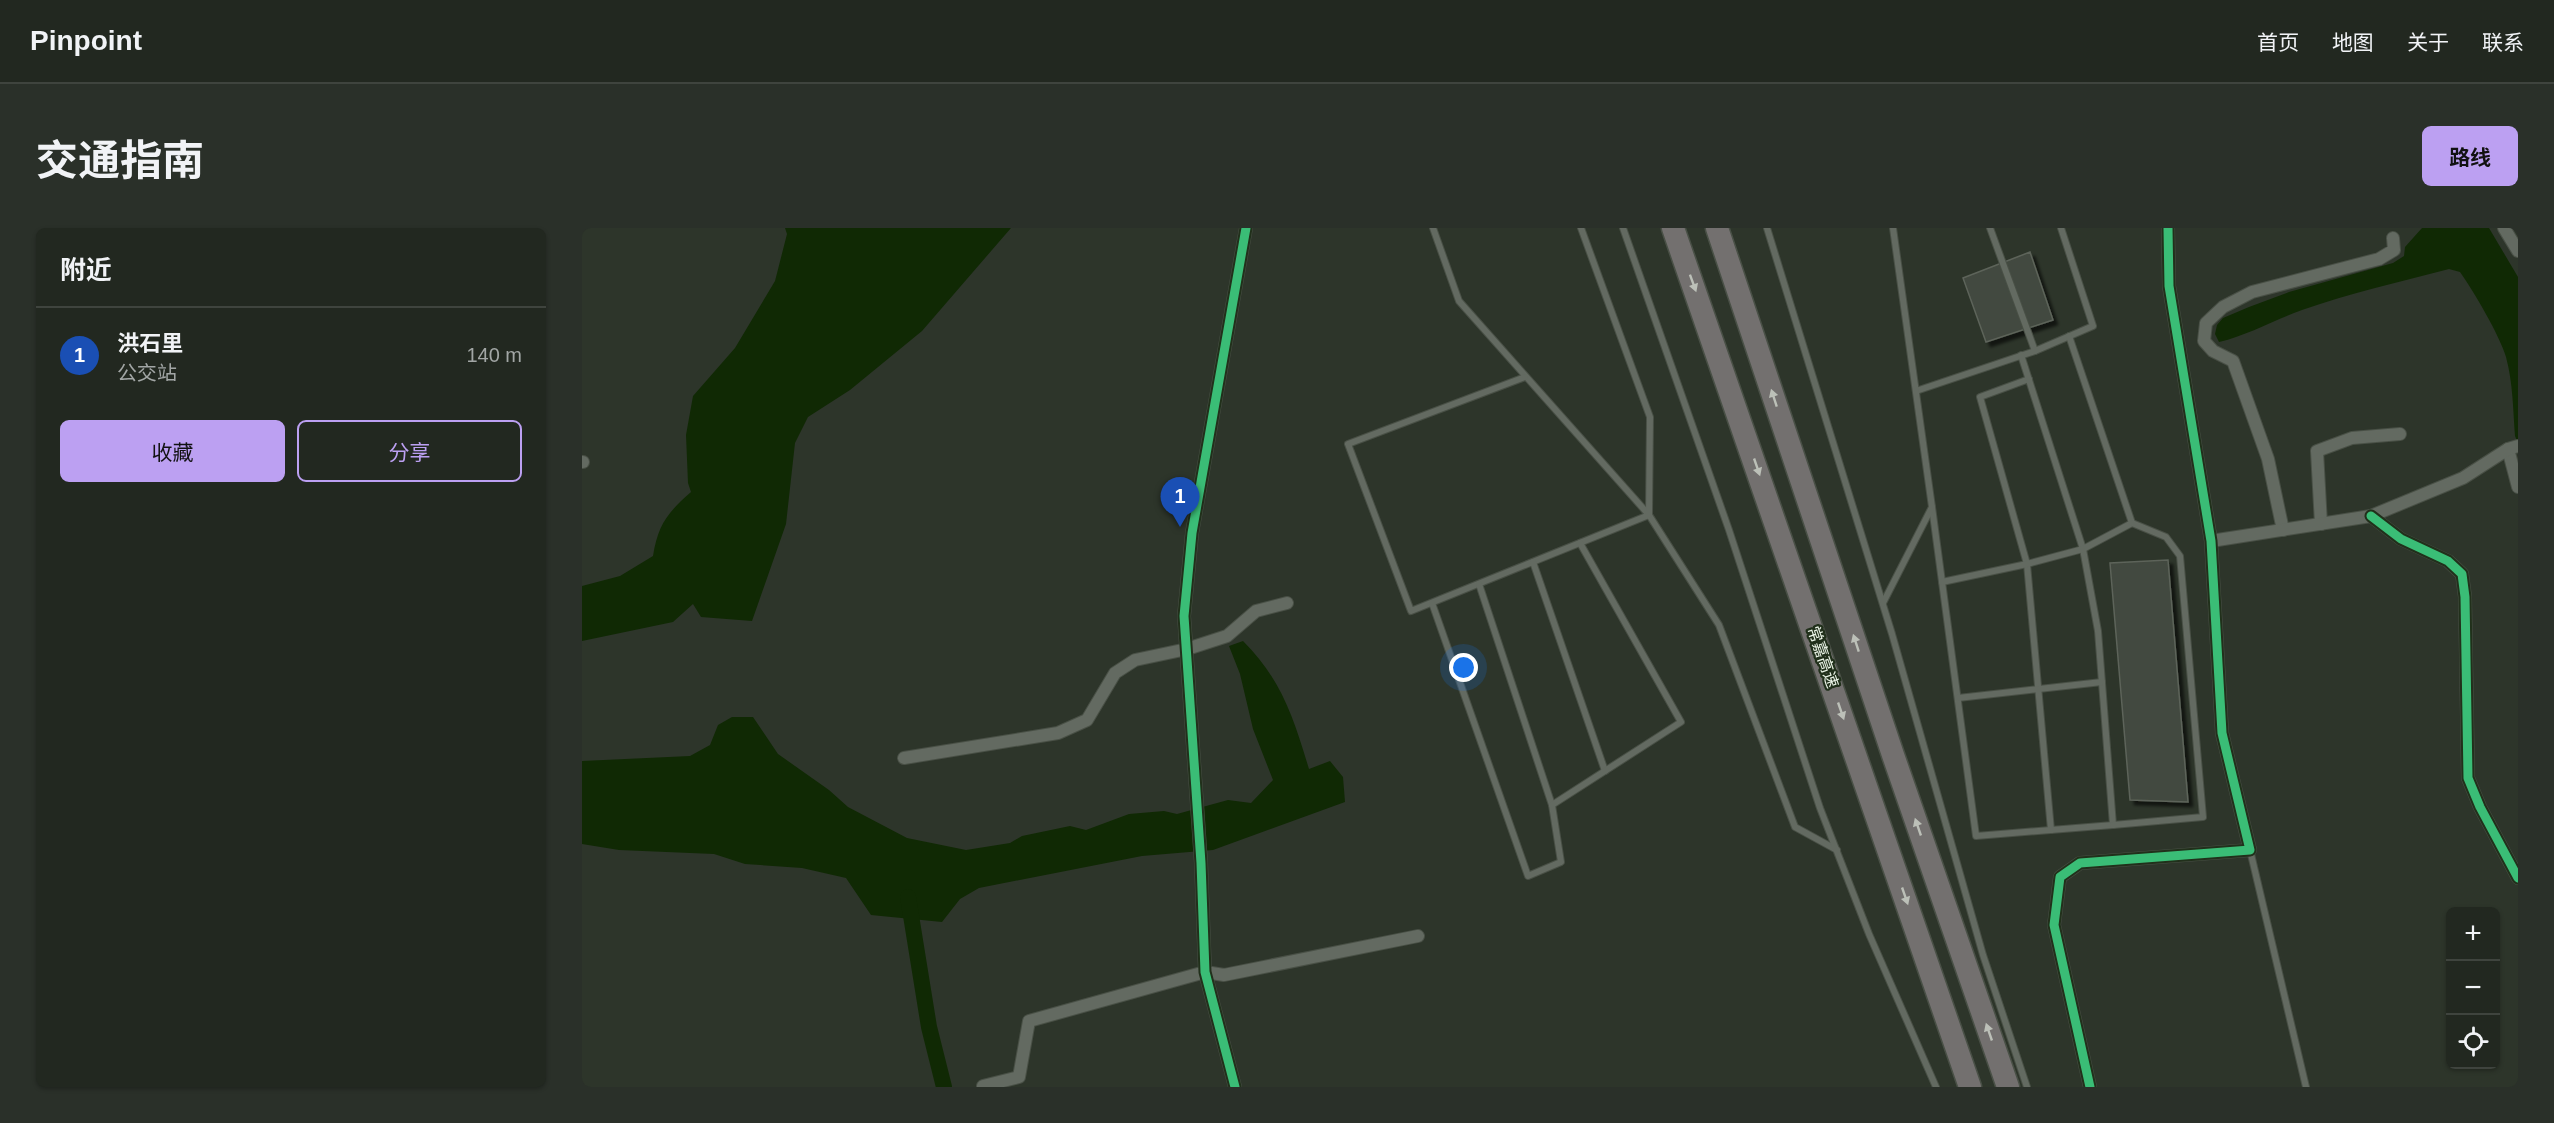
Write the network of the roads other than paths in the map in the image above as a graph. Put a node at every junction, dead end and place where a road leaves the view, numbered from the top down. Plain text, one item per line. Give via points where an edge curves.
1 (1246, 228) edge
2 (1433, 228) edge
3 (1581, 228) edge
4 (1623, 228) edge
5 (1673, 228) edge
6 (1717, 228) edge
7 (1767, 228) edge
8 (1893, 228) edge
9 (1990, 228) edge
10 (2061, 228) edge
11 (2168, 228) edge
12 (2504, 228) edge
13 (2393, 238) dead end
14 (2518, 251) edge
15 (2068, 336) junction
16 (2035, 351) junction
17 (2021, 355) junction
18 (1525, 377) junction
19 (2029, 380) junction
20 (1916, 391) junction
21 (2400, 434) dead end
22 (2513, 448) edge
23 (2518, 487) edge
24 (1932, 507) junction
25 (1649, 515) junction
26 (2371, 516) junction
27 (2132, 523) junction
28 (2321, 524) junction
29 (2283, 530) junction
30 (2211, 542) junction
31 (1580, 543) junction
32 (2083, 549) junction
33 (1533, 562) junction
34 (2027, 564) junction
35 (1942, 582) junction
36 (1479, 584) junction
37 (1287, 603) dead end
38 (1432, 603) junction
39 (1883, 603) junction
40 (1187, 650) junction
41 (2102, 682) junction
42 (1958, 698) junction
43 (904, 758) dead end
44 (1605, 771) junction
45 (1552, 805) junction
46 (2113, 825) junction
47 (2050, 830) junction
48 (1837, 850) junction
49 (2250, 850) junction
50 (2518, 878) edge
51 (1418, 936) dead end
52 (1205, 972) junction
53 (983, 1086) edge
54 (1235, 1087) edge
55 (1936, 1087) edge
56 (1970, 1087) edge
57 (2008, 1087) edge
58 (2027, 1087) edge
59 (2090, 1087) edge
60 (2306, 1087) edge

1 - 40 street via 1192,533 1184,616
2 - 18 lane via 1459,301
3 - 25 lane via 1650,417
4 - 48 lane
5 -> 56 highway, 常嘉高速
57 -> 6 highway
7 - 39 lane
8 - 20 lane
9 - 16 lane
10 - 15 lane via 2093,326
11 - 30 street via 2169,286
12 - 14 street
13 - 29 street via 2394,250 2379,258 2252,292 2223,307 2206,323 2204,341 2213,351 2233,361 2268,459
15 - 16 lane
15 - 27 lane
16 - 17 lane
17 - 19 lane
17 - 20 lane
18 - 25 lane
18 - 38 lane via 1348,444 1412,611
19 - 32 lane
19 - 34 lane via 1980,397
20 - 24 lane
21 - 28 street via 2352,438 2317,451
22 - 23 street
22 - 26 street via 2463,478
24 - 35 lane
24 - 39 lane
25 - 31 lane
25 - 48 lane via 1719,625 1795,827
26 - 28 street
26 - 50 street via 2401,539 2448,561 2462,574 2468,778
27 - 32 lane
27 - 46 lane via 2166,537 2180,556 2204,817
28 - 29 street
29 - 30 street
30 - 49 street via 2222,733
31 - 33 lane
31 - 44 lane via 1681,722
32 - 34 lane
32 - 41 lane via 2098,631
33 - 36 lane
33 - 44 lane
34 - 35 lane
34 - 47 lane
35 - 42 lane
36 - 38 lane
36 - 45 lane
37 - 40 street via 1256,611 1227,636
38 - 45 lane via 1528,876 1562,862
39 - 58 lane via 1983,955
40 - 43 street via 1136,660 1115,673 1087,720 1058,734
40 - 52 street
41 - 42 lane
41 - 46 lane
42 - 47 lane via 1976,836
44 - 45 lane
46 - 47 lane
48 - 55 lane
49 - 59 street via 2080,863 2060,877 2054,925
49 - 60 lane
51 - 52 street via 1224,975
52 - 53 street via 1029,1020 1019,1077
52 - 54 street

